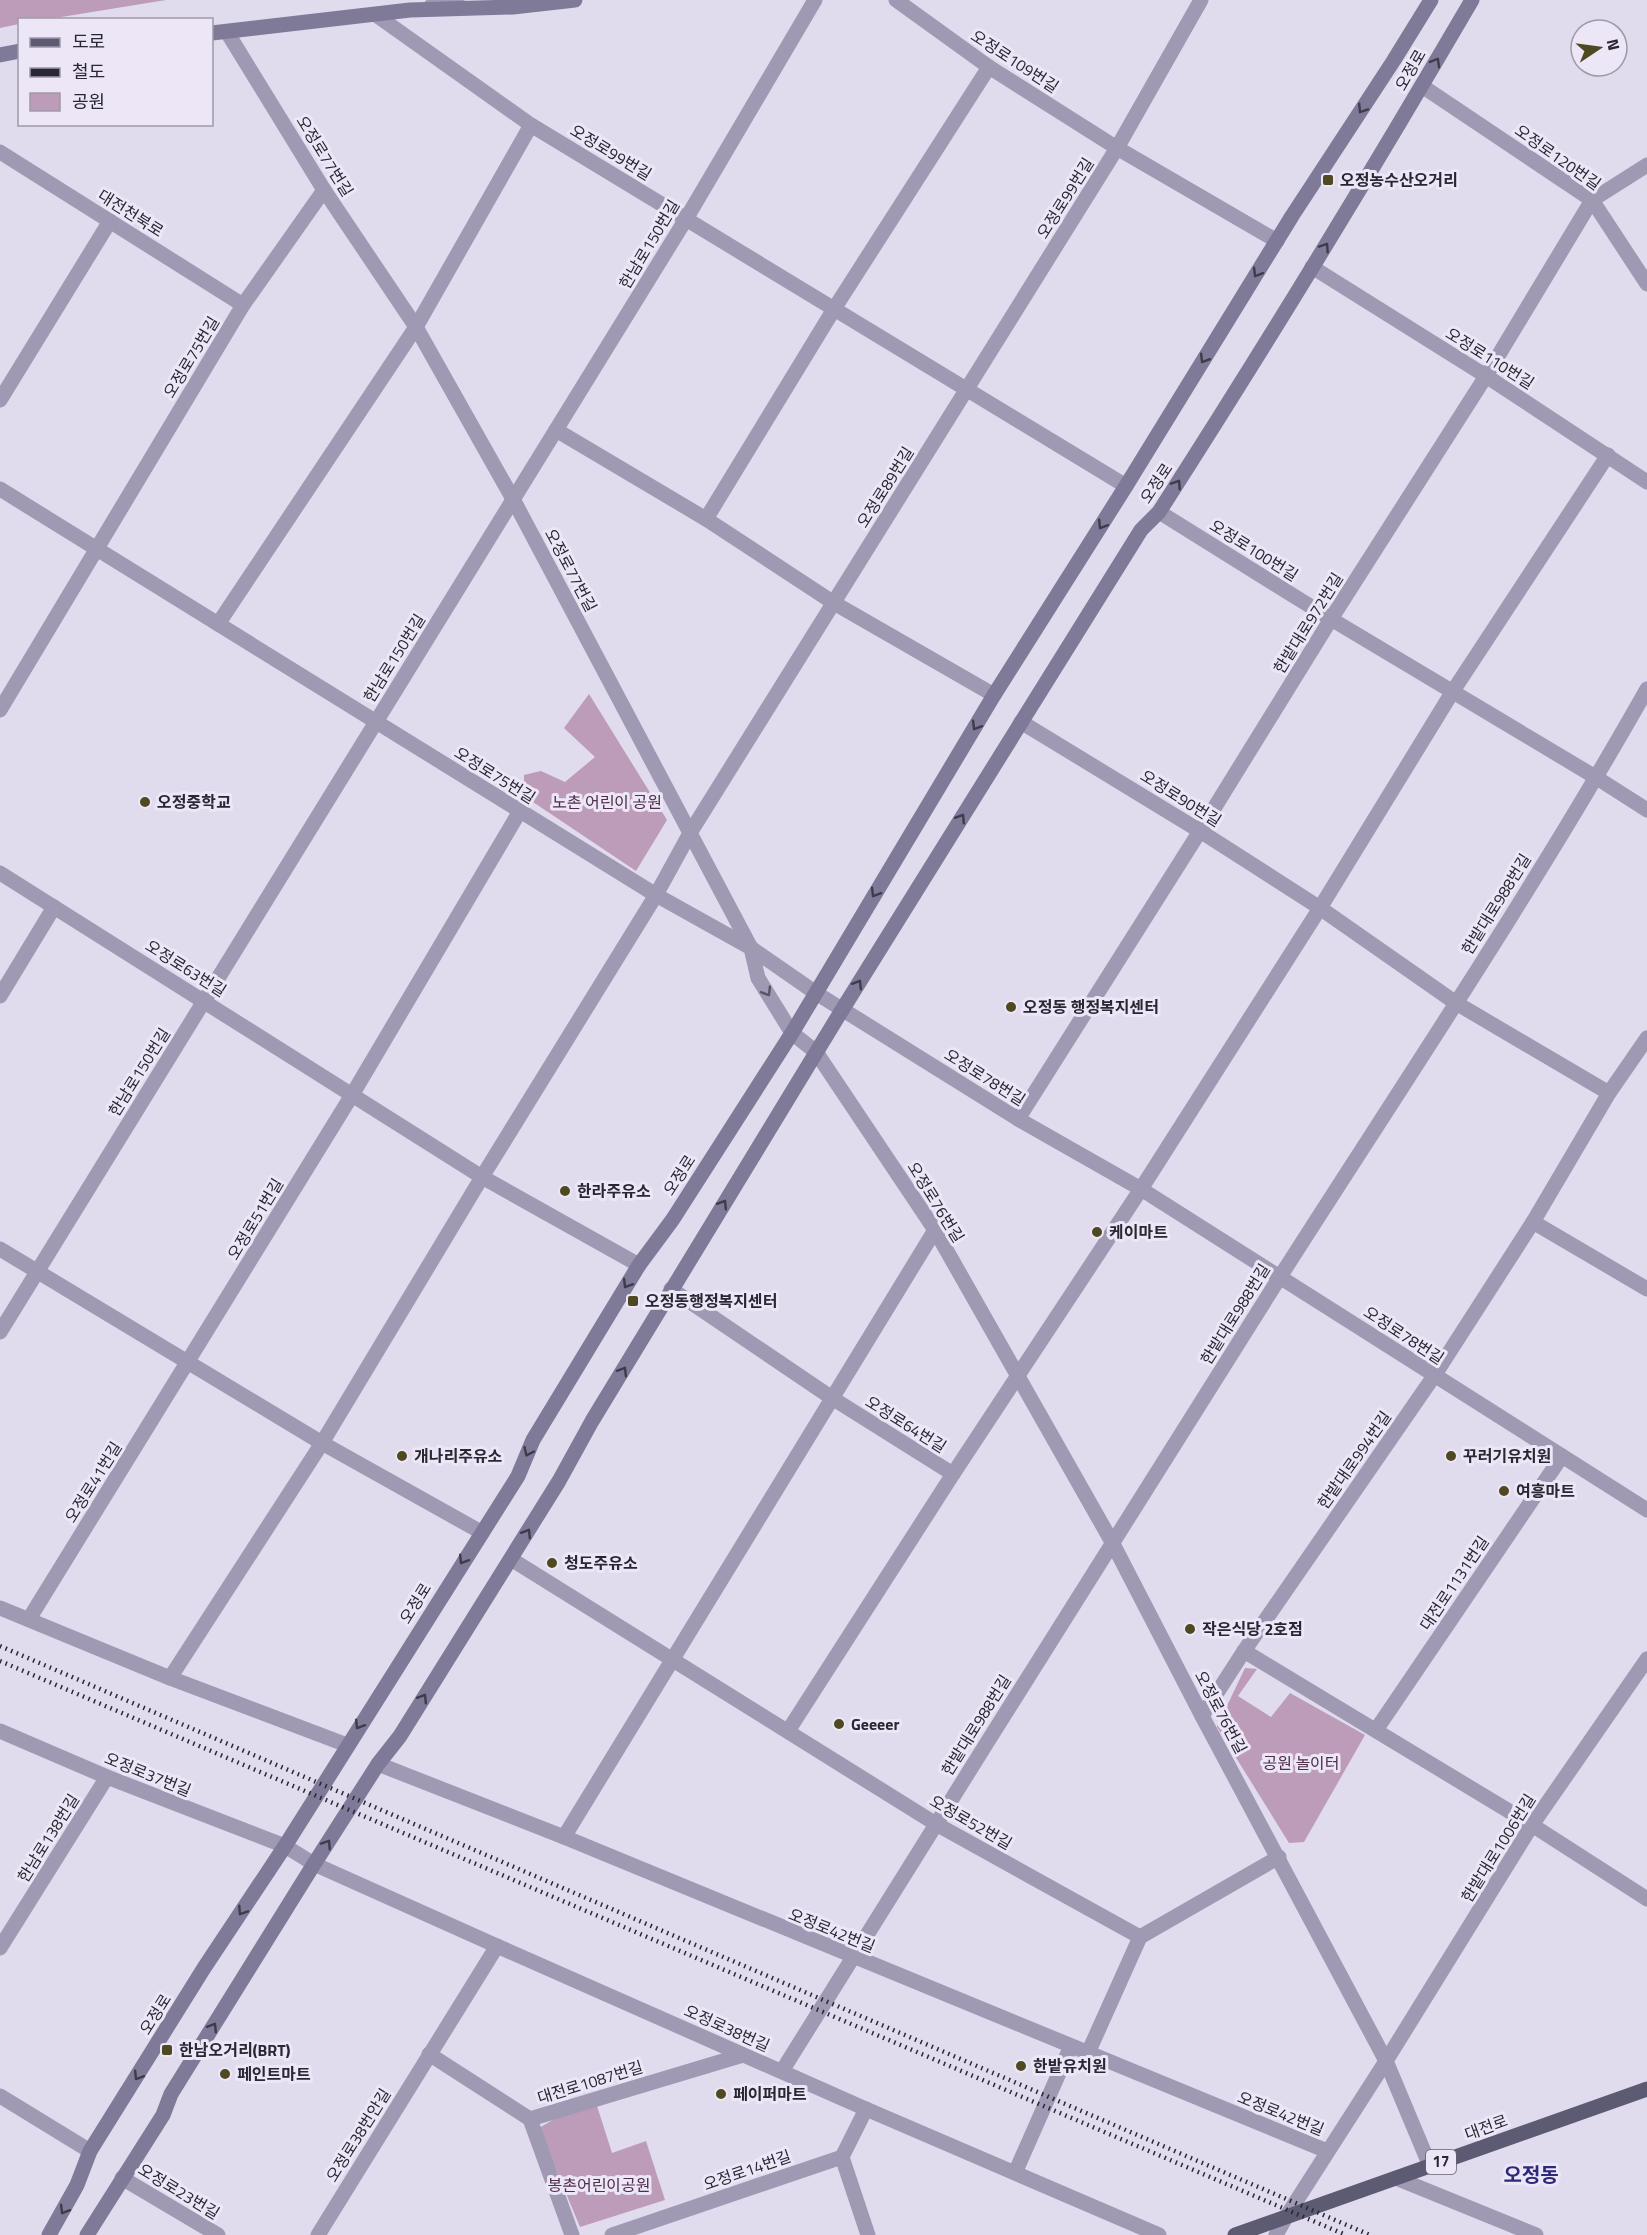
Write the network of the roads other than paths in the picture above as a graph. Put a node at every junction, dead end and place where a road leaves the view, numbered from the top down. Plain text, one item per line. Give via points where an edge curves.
1 (457, 0) edge
2 (534, 0) edge
3 (575, 0) edge
4 (815, 0) edge
5 (896, 0) edge
6 (1201, 0) edge
7 (1431, 0) edge
8 (1472, 0) edge
9 (513, 7) junction
10 (410, 10) junction
11 (376, 15) junction
12 (219, 32) edge
13 (18, 51) edge
14 (0, 55) edge
15 (989, 67) junction
16 (1422, 86) junction
17 (531, 125) junction
18 (1118, 148) junction
19 (0, 152) edge
20 (1647, 165) edge
21 (324, 190) junction
22 (1592, 200) junction
23 (686, 219) junction
24 (110, 221) junction
25 (1277, 241) junction
26 (1312, 267) junction
27 (1647, 284) edge
28 (243, 305) junction
29 (834, 309) junction
30 (416, 327) junction
31 (1486, 376) junction
32 (967, 390) junction
33 (0, 400) edge
34 (556, 430) junction
35 (1608, 455) junction
36 (1647, 482) edge
37 (1126, 486) junction
38 (0, 489) edge
39 (513, 499) junction
40 (1159, 512) junction
41 (706, 519) junction
42 (96, 549) junction
43 (834, 603) junction
44 (1331, 619) junction
45 (218, 624) junction
46 (1647, 689) edge
47 (1453, 692) junction
48 (994, 695) junction
49 (0, 710) edge
50 (376, 722) junction
51 (1021, 722) junction
52 (1597, 778) junction
53 (1647, 810) edge
54 (520, 811) junction
55 (1200, 831) junction
56 (690, 833) junction
57 (0, 873) edge
58 (656, 895) junction
59 (54, 907) junction
60 (1320, 908) junction
61 (751, 948) junction
62 (816, 993) junction
63 (0, 996) edge
64 (204, 1001) junction
65 (1456, 1003) junction
66 (842, 1010) junction
67 (792, 1033) junction
68 (1647, 1038) edge
69 (816, 1052) junction
70 (1609, 1093) junction
71 (352, 1095) junction
72 (1018, 1119) junction
73 (482, 1177) junction
74 (1142, 1189) junction
75 (1533, 1222) junction
76 (935, 1230) junction
77 (0, 1249) edge
78 (639, 1265) junction
79 (37, 1272) junction
80 (1281, 1276) junction
81 (671, 1289) junction
82 (1647, 1289) edge
83 (0, 1332) edge
84 (189, 1363) junction
85 (1017, 1376) junction
86 (1434, 1376) junction
87 (832, 1398) junction
88 (322, 1443) junction
89 (1562, 1456) junction
90 (952, 1474) junction
91 (1647, 1509) edge
92 (481, 1532) junction
93 (1112, 1542) junction
94 (511, 1559) junction
95 (0, 1608) edge
96 (29, 1619) junction
97 (1244, 1651) junction
98 (672, 1659) junction
99 (1647, 1659) edge
100 (170, 1678) junction
101 (1202, 1716) junction
102 (1376, 1730) junction
103 (0, 1731) edge
104 (788, 1731) junction
105 (347, 1745) junction
106 (378, 1764) junction
107 (107, 1777) junction
108 (936, 1824) junction
109 (1532, 1825) junction
110 (564, 1837) junction
111 (285, 1846) junction
112 (1279, 1857) junction
113 (314, 1864) junction
114 (1647, 1899) edge
115 (1140, 1937) junction
116 (497, 1946) junction
117 (0, 1948) edge
118 (853, 1958) junction
119 (1071, 2046) junction
120 (1088, 2053) junction
121 (429, 2054) junction
122 (744, 2055) junction
123 (1386, 2061) junction
124 (782, 2071) junction
125 (1647, 2089) edge
126 (0, 2096) edge
127 (866, 2109) junction
128 (530, 2119) junction
129 (90, 2151) junction
130 (1327, 2151) junction
131 (842, 2157) junction
132 (1430, 2166) junction
133 (1015, 2173) junction
134 (122, 2178) junction
135 (1396, 2178) junction
136 (1286, 2217) junction
137 (49, 2235) edge
138 (87, 2235) edge
139 (218, 2235) edge
140 (318, 2235) edge
141 (572, 2235) edge
142 (612, 2235) edge
143 (868, 2235) edge
144 (1159, 2235) edge
145 (1235, 2235) edge
146 (1275, 2235) edge
147 (1536, 2235) edge

1 - 10 street
2 - 9 street
3 - 9 main road
4 - 23 street, 한남로150번길
5 - 15 street, 오정로109번길
6 - 18 street
7 -> 25 main road, 오정로
16 -> 8 main road, 오정로
9 - 10 main road
10 - 11 main road
11 - 12 main road
11 - 17 street, 오정로99번길
12 - 21 street, 오정로77번길
13 - 14 main road
15 - 18 street, 오정로109번길
15 - 29 street
16 - 22 street, 오정로120번길
26 -> 16 main road, 오정로
17 - 23 street, 오정로99번길
17 - 30 street
18 - 25 street, 오정로109번길
18 - 32 street, 오정로99번길
19 - 24 street, 대전천북로
20 - 22 street, 한밭대로972번길
21 - 28 street, 오정로75번길
21 - 30 street, 오정로77번길
22 - 27 street, 오정로120번길
22 - 31 street, 한밭대로972번길
23 - 29 street, 오정로99번길
23 - 34 street, 한남로150번길
24 - 28 street, 대전천북로
24 - 33 street
25 -> 37 main road, 오정로
26 - 31 street, 오정로110번길
40 -> 26 main road, 오정로
28 - 42 street, 오정로75번길
29 - 32 street, 오정로99번길
29 - 41 street
30 - 39 street, 오정로77번길
30 - 45 street
31 - 35 street, 오정로110번길
31 - 44 street, 한밭대로972번길
32 - 37 street, 오정로99번길
32 - 43 street, 오정로89번길
34 - 39 street, 한남로150번길
34 - 41 street
35 - 36 street, 오정로110번길
35 - 47 street
37 -> 48 main road, 오정로
38 - 42 street, 오정로75번길
39 - 50 street, 한남로150번길
39 - 56 street, 오정로77번길
40 - 44 street, 오정로100번길
40 - 51 main road, 오정로 via 1141,530
41 - 43 street
42 - 45 street, 오정로75번길
42 - 49 street
43 - 48 street
43 - 56 street
44 - 47 street, 오정로100번길
44 - 55 street, 한밭대로972번길
45 - 50 street, 오정로75번길
46 - 52 street, 한밭대로988번길
47 - 52 street, 오정로100번길
47 - 60 street
48 -> 62 main road, 오정로
50 - 54 street, 오정로75번길
50 - 64 street, 한남로150번길
51 - 55 street, 오정로90번길
66 -> 51 main road, 오정로
52 - 53 street, 오정로100번길
52 - 65 street, 한밭대로988번길
54 - 58 street, 오정로75번길
54 - 71 street
55 - 60 street, 오정로90번길
55 - 72 street, 한밭대로972번길
56 - 58 street
56 - 61 street, 오정로77번길
57 - 59 street, 오정로63번길
58 - 61 street, 오정로75번길
58 - 73 street
59 - 63 street
59 - 64 street, 오정로63번길
60 - 65 street, 오정로90번길
60 - 74 street
61 - 62 street, 오정로75번길
61 -> 67 street, 오정로76번길 via 758,978
62 - 66 street
62 - 67 main road, 오정로
64 - 71 street, 오정로63번길
64 - 79 street, 한남로150번길
65 - 70 street, 오정로90번길
65 - 80 street, 한밭대로988번길
66 - 69 main road, 오정로
66 - 72 street, 오정로78번길
67 - 69 street, 오정로76번길
67 - 78 main road, 오정로 via 673,1219
68 - 70 street, 한밭대로994번길
69 - 76 street, 오정로76번길
81 -> 69 main road, 오정로
70 - 75 street, 한밭대로994번길
71 - 73 street, 오정로63번길
71 - 84 street, 오정로51번길
72 - 74 street, 오정로78번길
73 - 78 street, 오정로63번길
73 - 88 street
74 - 80 street, 오정로78번길
74 - 85 street
75 - 82 street
75 - 86 street, 한밭대로994번길
76 - 85 street, 오정로76번길
76 - 87 street
77 - 79 street
78 -> 92 main road, 오정로 via 533,1440 518,1476
79 - 83 street, 한남로150번길
79 - 84 street
80 - 86 street, 오정로78번길
80 - 93 street, 한밭대로988번길
81 - 87 street, 오정로64번길
94 -> 81 main road, 오정로
84 - 88 street
84 - 96 street, 오정로41번길
85 - 90 street, 오정로64번길
85 - 93 street, 오정로76번길
86 - 89 street, 오정로78번길
86 - 97 street, 한밭대로994번길
87 - 90 street, 오정로64번길
87 - 98 street
88 - 92 street
88 - 100 street
89 - 91 street, 오정로78번길
89 - 102 street, 대전로1131번길
90 - 104 street
92 -> 105 main road, 오정로
93 - 101 street, 오정로76번길
93 - 108 street, 한밭대로988번길
94 - 98 street, 오정로52번길
106 -> 94 main road, 오정로 via 400,1736
95 - 96 street
96 - 100 street
97 - 101 street, 한밭대로994번길
97 - 102 street
98 - 104 street, 오정로52번길
98 - 110 street
99 - 109 street, 한밭대로1006번길
100 - 105 street
101 - 112 street, 오정로76번길
102 - 109 street
103 - 107 street, 오정로37번길
104 - 108 street, 오정로52번길
105 - 111 main road, 오정로
106 - 110 street, 오정로42번길
113 -> 106 main road, 오정로
107 - 111 street, 오정로37번길
107 - 117 street, 한남로138번길
108 - 115 street, 오정로52번길
108 - 118 street, 한밭대로988번길
109 - 114 street
109 - 123 street, 한밭대로1006번길
110 - 118 street, 오정로42번길
111 - 113 street, 오정로38번길
111 -> 129 main road, 오정로
112 - 115 street
112 - 123 street, 오정로76번길
113 - 116 street, 오정로38번길
134 -> 113 main road, 오정로
115 - 120 street
116 - 121 street, 오정로38번안길
116 - 122 street, 오정로38번길
118 - 119 street, 오정로42번길
118 - 124 street, 한밭대로988번길
119 - 120 street, 오정로42번길
119 - 133 street
120 - 130 street, 오정로42번길
121 - 128 street
121 - 140 street, 오정로38번안길
122 - 124 street, 오정로38번길
122 - 128 street, 대전로1087번길
123 - 130 street, 한밭대로1006번길
123 - 132 street, 오정로76번길
124 - 127 street, 오정로38번길
125 - 132 main road, 대전로 / 17
126 - 129 street
127 - 131 street
127 - 133 street, 오정로38번길
128 - 141 street, 대전로1087번길
129 -> 137 main road, 오정로 via 71,2197
130 - 136 street, 한밭대로1006번길
131 - 142 street, 오정로14번길
131 - 143 street
132 - 135 main road, 대전로 / 17
133 - 144 street, 오정로38번길
134 - 138 main road, 오정로
134 - 139 street, 오정로23번길
135 - 136 main road, 대전로 / 17
135 - 147 street
136 - 145 main road, 대전로 / 17
136 - 146 street, 한밭대로1006번길

